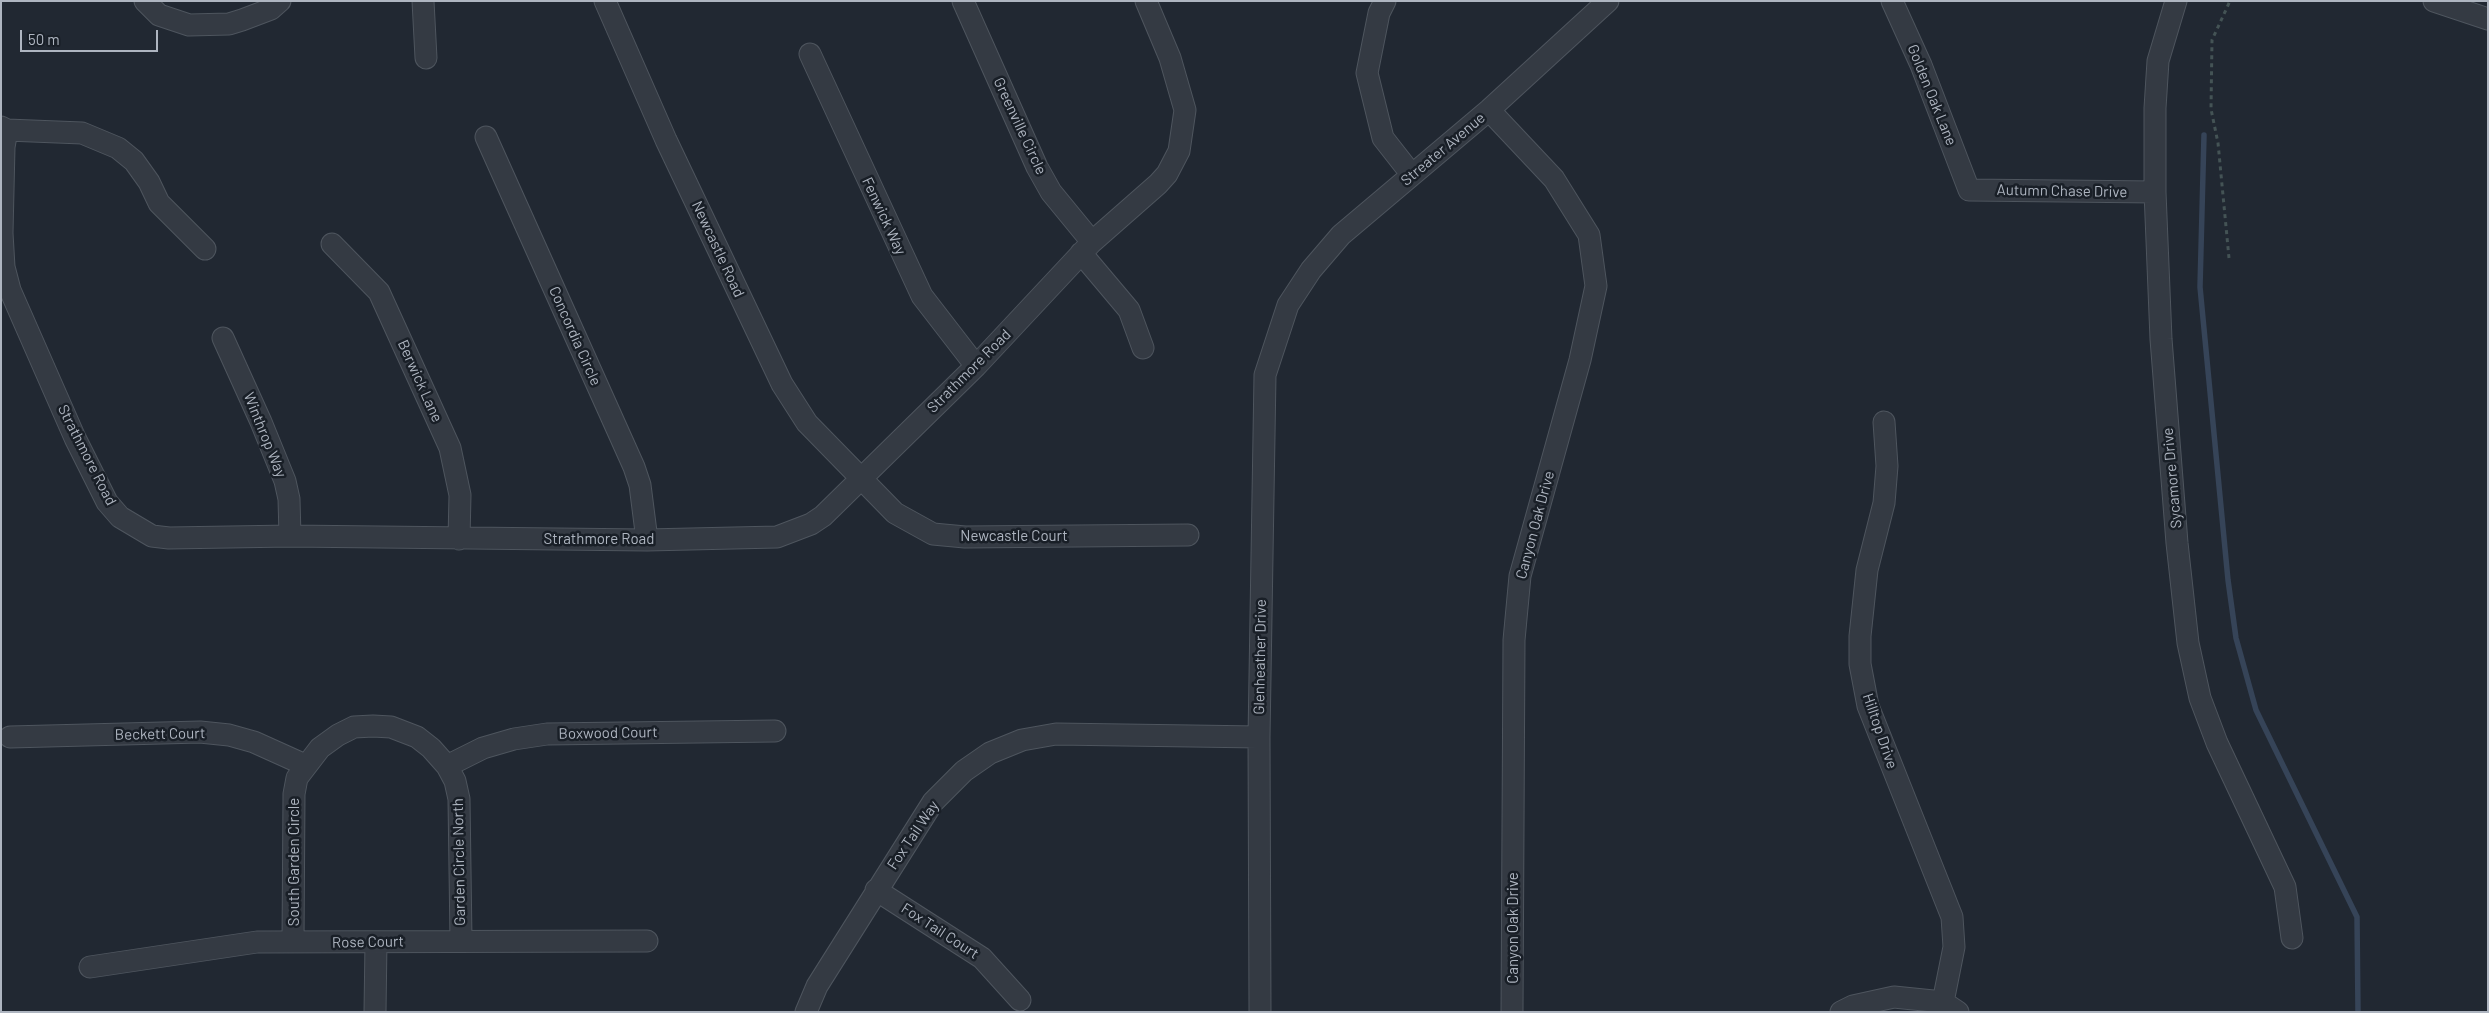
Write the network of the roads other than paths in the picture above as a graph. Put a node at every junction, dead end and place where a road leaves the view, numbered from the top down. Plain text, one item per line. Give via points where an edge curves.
1 (280, 1) edge
2 (423, 1) edge
3 (604, 1) edge
4 (963, 1) edge
5 (1146, 1) edge
6 (1385, 1) edge
7 (1608, 1) edge
8 (1892, 1) edge
9 (2176, 1) edge
10 (2434, 1) edge
11 (158, 6) edge
12 (2488, 19) edge
13 (810, 54) dead end
14 (426, 58) dead end
15 (1489, 110) junction
16 (4, 129) edge
17 (486, 137) dead end
18 (2, 173) edge
19 (1412, 175) junction
20 (1969, 190) joint
21 (2155, 192) junction
22 (2, 234) edge
23 (332, 244) dead end
24 (1086, 248) junction
25 (205, 249) dead end
26 (1288, 305) joint
27 (223, 338) dead end
28 (1143, 348) dead end
29 (976, 366) junction
30 (1884, 422) dead end
31 (860, 479) junction
32 (1188, 535) dead end
33 (290, 536) junction
34 (459, 539) junction
35 (647, 540) junction
36 (391, 727) joint
37 (775, 731) dead end
38 (10, 737) dead end
39 (1259, 737) junction
40 (305, 765) junction
41 (447, 766) junction
42 (876, 890) junction
43 (2292, 938) dead end
44 (461, 940) junction
45 (647, 941) dead end
46 (293, 942) junction
47 (376, 942) junction
48 (90, 967) dead end
49 (1020, 1000) dead end
50 (1951, 1007) edge
51 (375, 1012) edge
52 (806, 1012) edge
53 (1260, 1012) edge
54 (1512, 1012) edge
55 (1841, 1012) edge

1 - 11 street via 264,12 229,24 189,25
2 - 14 street
3 - 31 street, Newcastle Road via 782,384 807,423
4 - 24 street, Greenville Circle via 1037,167
5 - 24 street, Strathmore Road via 1180,87 1185,123 1179,151 1158,184
6 - 19 street via 1379,13 1367,73 1383,138
7 - 15 street, Streater Avenue
8 - 20 street, Golden Oak Lane via 1921,65
9 - 21 street, Sycamore Drive via 2158,61
10 - 12 street
13 - 29 street, Fenwick Way via 922,296
15 - 19 street, Streater Avenue
15 - 54 street, Canyon Oak Drive via 1554,179 1589,235 1596,286 1580,360 1520,576 1514,640
16 - 18 street, Strathmore Road
16 - 25 street via 82,133 118,148 134,161 159,203
17 - 35 street, Concordia Circle via 634,468 640,485
18 - 22 street, Strathmore Road
19 - 26 street, Streater Avenue via 1341,235 1310,270
20 - 21 street, Autumn Chase Drive
21 - 43 street, Sycamore Drive via 2161,339 2188,643 2200,698 2217,743 2285,887
22 - 33 street, Strathmore Road via 4,267 10,290 75,438 107,502 120,517 152,536 169,538
23 - 34 street, Berwick Lane via 380,292 450,448 460,495
24 - 28 street, Greenville Circle via 1129,310
24 - 29 street, Strathmore Road
26 - 39 street, Glenheather Drive via 1265,375
27 - 33 street, Winthrop Way via 285,481
29 - 31 street, Strathmore Road
30 - 50 street, Hilltop Drive via 1887,466 1884,503 1867,570 1860,664 1868,706 1952,917
31 - 32 street, Newcastle Court via 895,513 933,534
31 - 35 street, Strathmore Road via 817,520 792,533 777,537
33 - 34 street, Strathmore Road
34 - 35 street, Strathmore Road
36 - 40 street, South Garden Circle via 354,727 320,748
36 - 41 street, Garden Circle North via 417,737
37 - 41 street, Boxwood Court via 547,734 483,748
38 - 40 street, Beckett Court via 200,732 254,742
39 - 42 street, Fox Tail Way via 1056,734 1022,740 990,753 964,771 933,802
39 - 53 street, Glenheather Drive
40 - 46 street, South Garden Circle via 297,778 294,794
41 - 44 street, Garden Circle North via 459,799
42 - 49 street, Fox Tail Court via 982,958
42 - 52 street, Fox Tail Way via 817,986
44 - 45 street, Rose Court
44 - 47 street, Rose Court
46 - 47 street, Rose Court
46 - 48 street, Rose Court via 230,945
47 - 51 street
50 - 55 street via 1894,997 1853,1006

